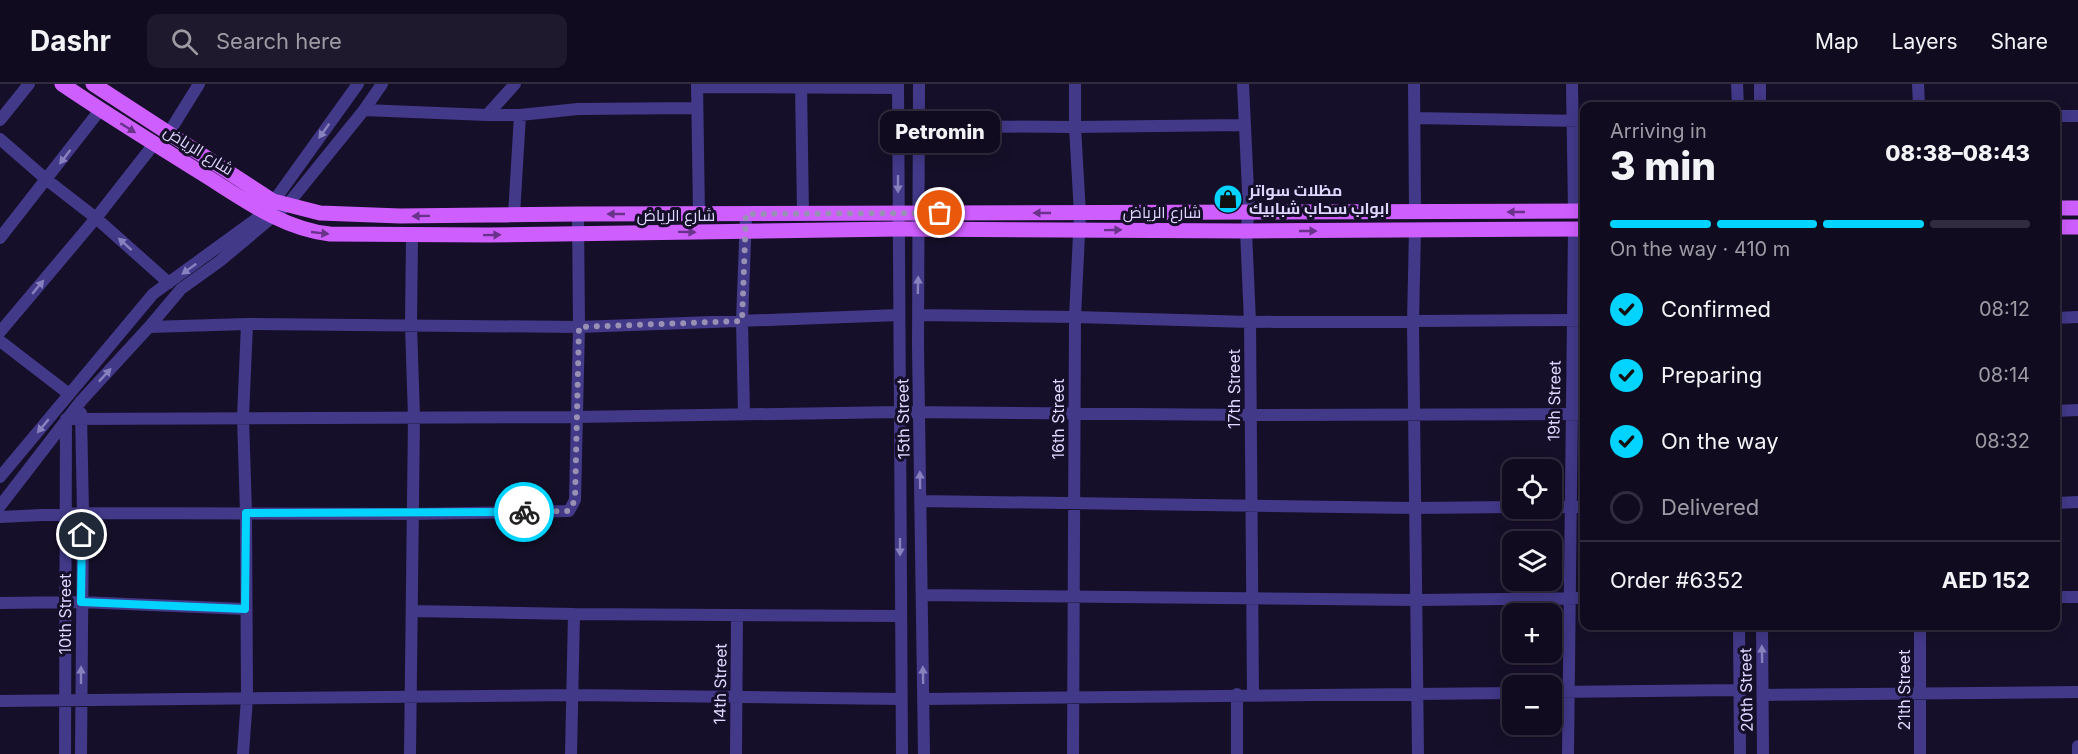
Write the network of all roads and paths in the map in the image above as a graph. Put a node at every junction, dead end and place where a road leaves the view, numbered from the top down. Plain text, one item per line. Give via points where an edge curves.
1 (29, 84) edge
2 (62, 84) edge
3 (93, 84) edge
4 (199, 84) edge
5 (358, 84) edge
6 (382, 84) edge
7 (515, 84) edge
8 (919, 84) edge
9 (1075, 84) edge
10 (1243, 84) edge
11 (1414, 84) edge
12 (1572, 84) edge
13 (1737, 84) edge
14 (1760, 84) edge
15 (1918, 84) edge
16 (697, 85) edge
17 (801, 85) edge
18 (898, 86) edge
19 (1738, 102) edge
20 (1760, 102) edge
21 (1919, 102) edge
22 (697, 108) junction
23 (100, 110) junction
24 (364, 110) junction
25 (487, 115) junction
26 (520, 115) junction
27 (2060, 116) edge
28 (2078, 116) edge
29 (1414, 118) junction
30 (0, 120) edge
31 (1578, 121) edge
32 (1243, 125) junction
33 (919, 126) junction
34 (1075, 127) junction
35 (168, 134) junction
36 (0, 139) edge
37 (154, 144) junction
38 (47, 180) junction
39 (275, 208) junction
40 (2060, 208) edge
41 (2078, 208) edge
42 (1249, 212) junction
43 (1415, 212) junction
44 (1579, 212) edge
45 (898, 213) junction
46 (920, 213) junction
47 (578, 214) junction
48 (746, 214) junction
49 (1080, 214) junction
50 (514, 215) junction
51 (699, 215) junction
52 (802, 215) junction
53 (96, 218) junction
54 (2060, 227) edge
55 (2078, 227) edge
56 (899, 229) junction
57 (919, 229) junction
58 (1579, 229) edge
59 (1415, 230) junction
60 (1079, 231) junction
61 (1246, 231) junction
62 (745, 232) junction
63 (578, 233) junction
64 (412, 235) junction
65 (0, 238) edge
66 (169, 283) junction
67 (899, 315) junction
68 (918, 315) junction
69 (1075, 316) junction
70 (2078, 317) edge
71 (2060, 318) edge
72 (1578, 320) edge
73 (742, 321) junction
74 (1250, 322) junction
75 (1413, 323) junction
76 (247, 324) junction
77 (411, 326) junction
78 (149, 327) junction
79 (579, 327) junction
80 (0, 332) edge
81 (0, 341) edge
82 (69, 394) junction
83 (81, 401) junction
84 (2078, 410) edge
85 (2060, 411) edge
86 (900, 412) junction
87 (919, 412) junction
88 (1075, 412) junction
89 (744, 414) junction
90 (1414, 414) junction
91 (1571, 414) junction
92 (1580, 414) edge
93 (1250, 415) junction
94 (243, 417) junction
95 (414, 417) junction
96 (576, 417) junction
97 (66, 419) junction
98 (81, 419) junction
99 (0, 477) edge
100 (920, 501) junction
101 (2078, 502) edge
102 (1074, 503) junction
103 (2060, 503) edge
104 (0, 506) edge
105 (1250, 506) junction
106 (1502, 507) edge
107 (1562, 507) edge
108 (1570, 507) junction
109 (1580, 507) edge
110 (1414, 508) junction
111 (83, 513) junction
112 (246, 513) junction
113 (66, 514) junction
114 (413, 514) junction
115 (0, 517) edge
116 (922, 596) junction
117 (1073, 596) junction
118 (2060, 597) edge
119 (2078, 597) edge
120 (1569, 598) junction
121 (1580, 598) edge
122 (1251, 599) junction
123 (1417, 600) junction
124 (66, 602) junction
125 (81, 602) junction
126 (0, 603) edge
127 (245, 609) junction
128 (412, 611) junction
129 (574, 614) junction
130 (737, 615) junction
131 (901, 616) junction
132 (1739, 630) edge
133 (1762, 630) edge
134 (1920, 630) edge
135 (1739, 690) junction
136 (1562, 692) edge
137 (1568, 692) junction
138 (2078, 692) edge
139 (1502, 693) edge
140 (1920, 693) junction
141 (1237, 694) junction
142 (1253, 694) junction
143 (1417, 694) junction
144 (572, 695) junction
145 (1764, 695) junction
146 (411, 697) junction
147 (736, 697) junction
148 (1073, 697) junction
149 (247, 698) junction
150 (901, 699) junction
151 (923, 699) junction
152 (0, 700) edge
153 (65, 700) junction
154 (81, 700) junction
155 (2078, 746) edge
156 (65, 754) edge
157 (81, 754) edge
158 (243, 754) edge
159 (410, 754) edge
160 (571, 754) edge
161 (736, 754) edge
162 (902, 754) edge
163 (924, 754) edge
164 (1072, 754) edge
165 (1237, 754) edge
166 (1418, 754) edge
167 (1568, 754) edge
168 (1740, 754) edge
169 (1764, 754) edge
170 (1920, 754) edge
171 (2078, 754) edge

1 - 30 street
2 - 23 main road, شارع الرياض
3 - 35 main road, شارع الرياض
4 - 35 street
5 -> 39 street
6 - 24 street
7 - 25 street
8 - 33 street, 15th Street
9 - 34 street, 16th Street
10 - 32 street, 17th Street
11 - 29 street
12 - 31 street
13 - 19 street
14 - 20 street
15 - 21 street
16 - 17 street
16 - 22 street
17 - 18 street
17 - 52 street
18 -> 45 street, 15th Street
22 - 26 street via 578,109
22 - 51 street
23 -> 37 main road, شارع الرياض
23 -> 38 street
24 - 25 street
24 - 39 street
25 - 26 street
26 - 50 street
27 - 28 street
29 - 31 street
29 - 43 street
31 - 44 street
32 - 34 street
32 - 42 street, 17th Street
33 - 34 street
33 - 46 street, 15th Street
34 - 49 street, 16th Street
35 - 39 main road, شارع الرياض
36 - 38 street
37 - 39 main road, شارع الرياض
37 - 53 street
38 - 53 street
38 - 65 street
50 -> 39 main road, شارع الرياض via 400,216
39 -> 64 main road, شارع الرياض via 310,232
39 -> 66 street
39 - 78 street via 220,261 181,288
40 - 41 main road
42 - 43 main road, شارع الرياض
42 - 49 main road, شارع الرياض
42 - 61 street, 17th Street
44 -> 43 main road, شارع الرياض
45 - 46 main road, شارع الرياض
45 - 52 main road, شارع الرياض
45 - 56 street, 15th Street
49 -> 46 main road, شارع الرياض
46 - 57 street, 15th Street
47 - 50 main road, شارع الرياض
51 -> 47 main road, شارع الرياض
47 - 63 street
48 - 51 main road, شارع الرياض
48 - 52 main road, شارع الرياض
48 - 62 street
49 - 60 street, 16th Street
66 -> 53 street
80 -> 53 street
54 - 55 main road
56 - 57 main road, شارع الرياض
56 - 62 main road, شارع الرياض
56 - 67 street, 15th Street
57 - 60 main road, شارع الرياض
68 -> 57 street, 15th Street
58 - 59 main road, شارع الرياض
58 - 72 street, 19th Street
61 -> 59 main road, شارع الرياض
59 - 75 street
60 -> 61 main road, شارع الرياض
60 - 69 street, 16th Street
61 - 74 street, 17th Street
63 -> 62 main road, شارع الرياض
62 - 73 street
64 -> 63 main road, شارع الرياض
63 - 79 street
64 - 77 street
66 - 82 street via 153,294
67 - 73 street
67 - 86 street, 15th Street
68 - 69 street
68 - 87 street, 15th Street
69 - 74 street
69 - 88 street, 16th Street
70 - 71 street
72 - 75 street
72 - 91 street, 19th Street
73 - 79 street
73 - 89 street
74 - 75 street
74 - 93 street, 17th Street
75 - 90 street
76 - 77 street
76 - 78 street
76 - 94 street
77 - 79 street
77 - 95 street
83 -> 78 street
79 - 96 street
81 - 82 street
82 -> 99 street
83 - 97 street
83 - 98 street, 10th Street
84 - 85 street
86 - 87 street
86 - 89 street
86 -> 131 street, 15th Street
87 - 88 street
100 -> 87 street, 15th Street
88 - 93 street
88 - 102 street, 16th Street
89 - 96 street
90 - 91 street
90 - 93 street
90 - 110 street
91 - 92 street
91 - 108 street, 19th Street
93 - 105 street, 17th Street
94 - 95 street
94 - 98 street
94 - 112 street
95 - 96 street
95 - 114 street
96 - 114 street via 575,500 569,511
97 - 98 street
97 - 104 street
97 - 113 street, 10th Street
98 - 111 street, 10th Street
100 - 102 street
100 - 116 street, 15th Street
101 - 103 street
102 - 105 street
102 - 117 street, 16th Street
105 - 110 street
105 - 122 street, 17th Street
106 - 110 street
107 - 108 street
108 - 109 street
108 - 120 street, 19th Street
110 - 123 street
111 - 112 street
111 - 113 street
111 - 125 street, 10th Street
112 - 114 street
112 - 127 street
113 - 115 street
113 - 124 street, 10th Street
114 - 128 street
116 - 117 street
151 -> 116 street, 15th Street
117 - 122 street
117 - 148 street, 16th Street
118 - 119 street
120 - 121 street
120 - 123 street
120 - 137 street, 19th Street
122 - 123 street
122 - 142 street, 17th Street
123 - 143 street
124 - 125 street
124 - 126 street
124 - 153 street, 10th Street
125 - 127 street
154 -> 125 street, 10th Street
127 - 149 street
128 - 129 street
128 - 146 street
129 - 130 street
129 - 144 street
130 - 131 street
130 - 147 street, 14th Street
131 - 150 street, 15th Street
132 - 135 street, 20th Street
145 -> 133 street, 20th Street
134 - 140 street, 21th Street
135 - 137 street
135 - 168 street, 20th Street
136 - 137 street
137 - 167 street, 19th Street
138 - 140 street
139 - 143 street
140 - 145 street
140 - 170 street, 21th Street
141 - 142 street
141 - 148 street
141 - 165 street
142 - 143 street
143 - 166 street
144 - 146 street
144 - 147 street
144 - 160 street
145 - 169 street, 20th Street
146 - 149 street
146 - 159 street
147 - 150 street
147 - 161 street, 14th Street
148 - 151 street
148 - 164 street, 16th Street
149 - 154 street
149 - 158 street
150 - 162 street, 15th Street
151 - 163 street, 15th Street
152 - 153 street
153 - 154 street
153 - 156 street, 10th Street
154 - 157 street, 10th Street
155 - 171 street

